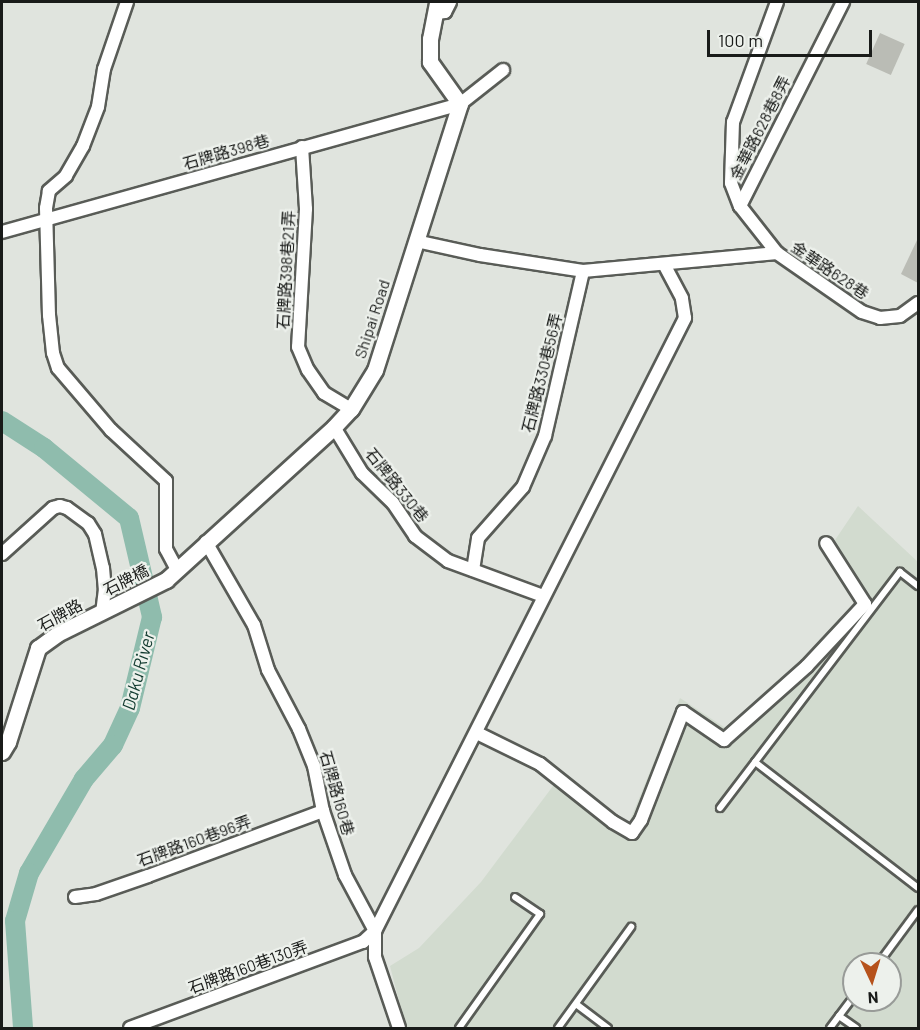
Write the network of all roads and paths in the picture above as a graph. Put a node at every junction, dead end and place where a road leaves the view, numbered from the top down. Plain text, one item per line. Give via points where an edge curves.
1 (127, 2) edge
2 (450, 2) edge
3 (843, 2) edge
4 (774, 3) edge
5 (436, 7) edge
6 (503, 70) dead end
7 (460, 104) junction
8 (302, 147) junction
9 (740, 206) junction
10 (47, 219) junction
11 (2, 232) edge
12 (416, 241) junction
13 (777, 253) junction
14 (665, 266) junction
15 (583, 271) junction
16 (918, 303) edge
17 (351, 409) junction
18 (334, 427) junction
19 (206, 542) junction
20 (826, 543) dead end
21 (2, 554) edge
22 (473, 570) junction
23 (171, 575) junction
24 (918, 586) edge
25 (543, 596) junction
26 (102, 612) junction
27 (477, 733) junction
28 (2, 752) edge
29 (755, 762) junction
30 (720, 807) dead end
31 (324, 811) junction
32 (918, 888) edge
33 (75, 897) dead end
34 (515, 897) dead end
35 (918, 910) edge
36 (631, 927) dead end
37 (375, 931) junction
38 (887, 952) edge
39 (576, 1004) junction
40 (842, 1012) edge
41 (839, 1016) junction
42 (130, 1029) edge
43 (399, 1029) edge
44 (459, 1029) edge
45 (558, 1029) edge
46 (608, 1029) edge
47 (830, 1029) edge
48 (856, 1029) edge

1 - 10 street via 104,69 98,107 66,176 49,191
2 - 5 street via 445,12
3 - 9 street, 金華路628巷8弄
4 - 9 street, 金華路628巷 via 733,122 732,183
5 - 7 street via 430,62
6 - 7 street
7 - 8 street, 石牌路398巷
7 - 12 street, Shipai Road
8 - 10 street, 石牌路398巷
8 - 17 street, 石牌路398巷21弄 via 306,209 298,347 324,393
9 - 13 street, 金華路628巷
10 - 11 street, 石牌路398巷
10 - 23 street via 49,315 58,368 111,430 166,481 165,549
12 - 15 street
12 - 17 street, Shipai Road via 375,370
13 - 14 street
13 - 16 street, 金華路628巷 via 862,312 880,318 900,316
14 - 15 street
14 - 25 street via 682,298 685,318
15 - 22 street, 石牌路330巷56弄 via 545,436 523,487 477,538
17 - 18 street, Shipai Road
18 - 19 street, Shipai Road
18 - 22 street, 石牌路330巷 via 362,473 393,503 415,536 448,561
19 - 23 street, Shipai Road
19 - 31 street, 石牌路160巷 via 254,625 268,670 314,766
20 - 27 street via 865,604 807,666 724,740 683,712 641,820 632,833 540,764
21 - 26 street via 53,508 68,508 88,523 95,534 104,568
22 - 25 street, 石牌路330巷
23 - 26 street, 石牌橋
24 - 29 lane via 900,572
25 - 27 street
26 - 28 street, 石牌路 via 38,648
27 - 37 street
29 - 30 lane
29 - 32 lane
31 - 33 street, 石牌路160巷96弄 via 96,894
31 - 37 street, 石牌路160巷 via 345,875
34 - 44 lane via 540,914
35 - 38 lane
36 - 39 lane
37 - 42 street, 石牌路160巷130弄 via 363,942
37 - 43 street, 石牌路160巷 via 375,957
39 - 45 lane
39 - 46 lane
40 - 41 lane
41 - 47 lane
41 - 48 lane

